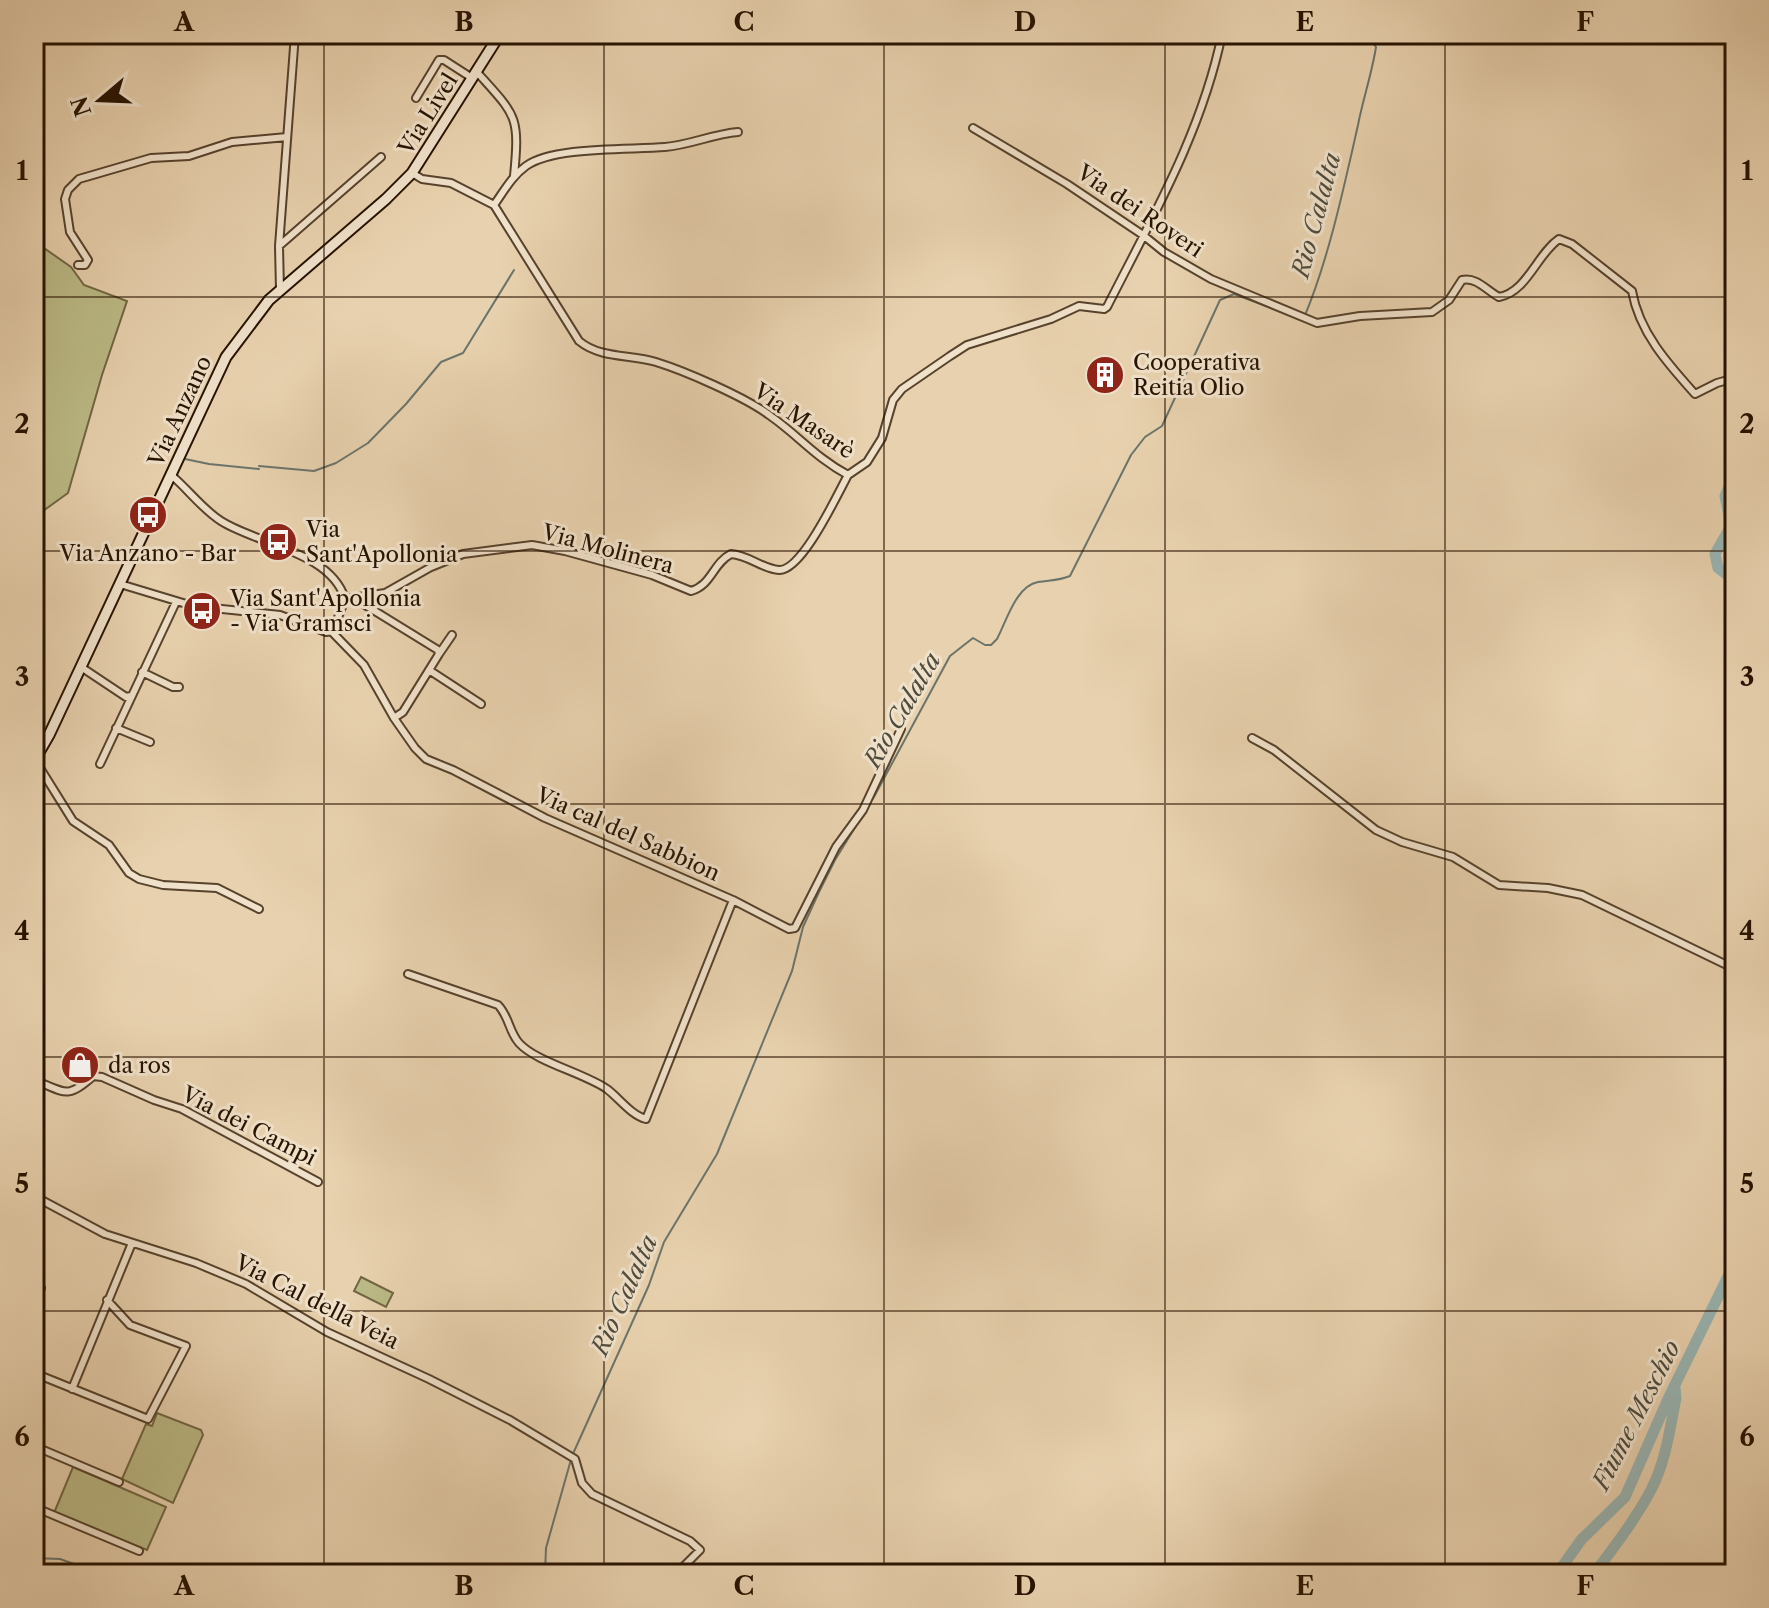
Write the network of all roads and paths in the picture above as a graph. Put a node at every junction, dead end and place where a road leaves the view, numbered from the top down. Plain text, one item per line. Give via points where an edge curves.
1 (295, 34) edge
2 (500, 34) edge
3 (1222, 34) edge
4 (474, 75) junction
5 (416, 98) dead end
6 (973, 128) dead end
7 (738, 132) dead end
8 (287, 137) junction
9 (381, 157) dead end
10 (412, 173) junction
11 (514, 176) junction
12 (494, 205) junction
13 (1143, 235) junction
14 (279, 246) junction
15 (78, 265) dead end
16 (280, 290) junction
17 (1735, 378) edge
18 (170, 474) junction
19 (848, 475) junction
20 (120, 584) junction
21 (361, 598) junction
22 (345, 599) junction
23 (176, 602) junction
24 (331, 631) junction
25 (452, 635) dead end
26 (439, 654) junction
27 (81, 667) junction
28 (429, 670) junction
29 (142, 672) junction
30 (179, 687) dead end
31 (131, 696) junction
32 (481, 704) dead end
33 (394, 718) junction
34 (116, 728) junction
35 (901, 729) dead end
36 (1252, 738) dead end
37 (150, 742) dead end
38 (34, 760) edge
39 (100, 764) dead end
40 (733, 900) junction
41 (259, 909) dead end
42 (1735, 969) edge
43 (408, 974) dead end
44 (34, 1080) edge
45 (318, 1182) dead end
46 (34, 1196) edge
47 (132, 1243) junction
48 (41, 1288) dead end
49 (107, 1300) junction
50 (34, 1304) edge
51 (34, 1373) edge
52 (72, 1389) junction
53 (34, 1446) edge
54 (119, 1482) dead end
55 (34, 1507) edge
56 (139, 1551) dead end
57 (676, 1574) edge

1 - 8 street
2 - 4 main road, Via Livel
3 - 13 street via 1189,144
4 - 5 street via 439,60
4 - 10 main road, Via Livel
4 - 11 street via 516,120
6 - 13 street, Via dei Roveri
7 - 11 street via 670,147 546,155
8 - 14 street
8 - 15 street via 151,158 79,179 65,199 70,232 88,260
9 - 14 street
10 - 12 street via 451,183
10 - 16 main road, Via Anzano
11 - 12 street
12 - 19 street, Via Masarè via 589,349 657,363 754,407
13 - 17 street, Via dei Roveri via 1211,279 1317,323 1432,312 1466,278 1499,297 1508,295 1559,239 1632,291 1638,317 1695,394
13 - 19 street, Via Masarè via 1104,309 1079,306 967,345 950,356 902,389 867,462
14 - 16 street
16 - 18 main road, Via Anzano via 220,366
18 - 20 main road, Via Anzano
18 - 22 street via 219,520 319,565
19 - 21 street, Via Molinera via 807,547 788,569 731,554 718,563 708,582 691,591 652,575 532,545 454,557 397,588
20 - 23 street
20 - 27 main road, Via Anzano
21 - 22 street, Via Molinera
21 - 26 street
22 - 24 street
23 - 24 street via 270,613
23 - 29 street
24 - 33 street via 364,665
25 - 26 street
26 - 28 street
27 - 31 street
27 - 38 main road, Via Anzano
28 - 32 street
28 - 33 street
29 - 30 street
29 - 31 street
31 - 34 street
33 - 40 street, Via cal del Sabbion via 426,759
34 - 37 street
34 - 39 street
35 - 40 street via 863,810 836,847 795,928
36 - 42 street via 1376,830 1453,857 1499,885 1582,895
38 - 41 street via 73,821 109,845 129,873 163,885 217,888
40 - 43 street, Via cal del Sabbion via 646,1119 608,1090 521,1046 498,1005
44 - 45 street, Via dei Campi via 71,1092 93,1076 102,1077 182,1109
46 - 47 street, Via Cal della Veia
47 - 49 street
47 - 57 street, Via Cal della Veia via 246,1284 327,1332 429,1379 572,1456 592,1494 698,1548
48 - 50 street
49 - 52 street
49 - 52 street via 130,1325 186,1346 148,1419
51 - 52 street
53 - 54 street
55 - 56 street

